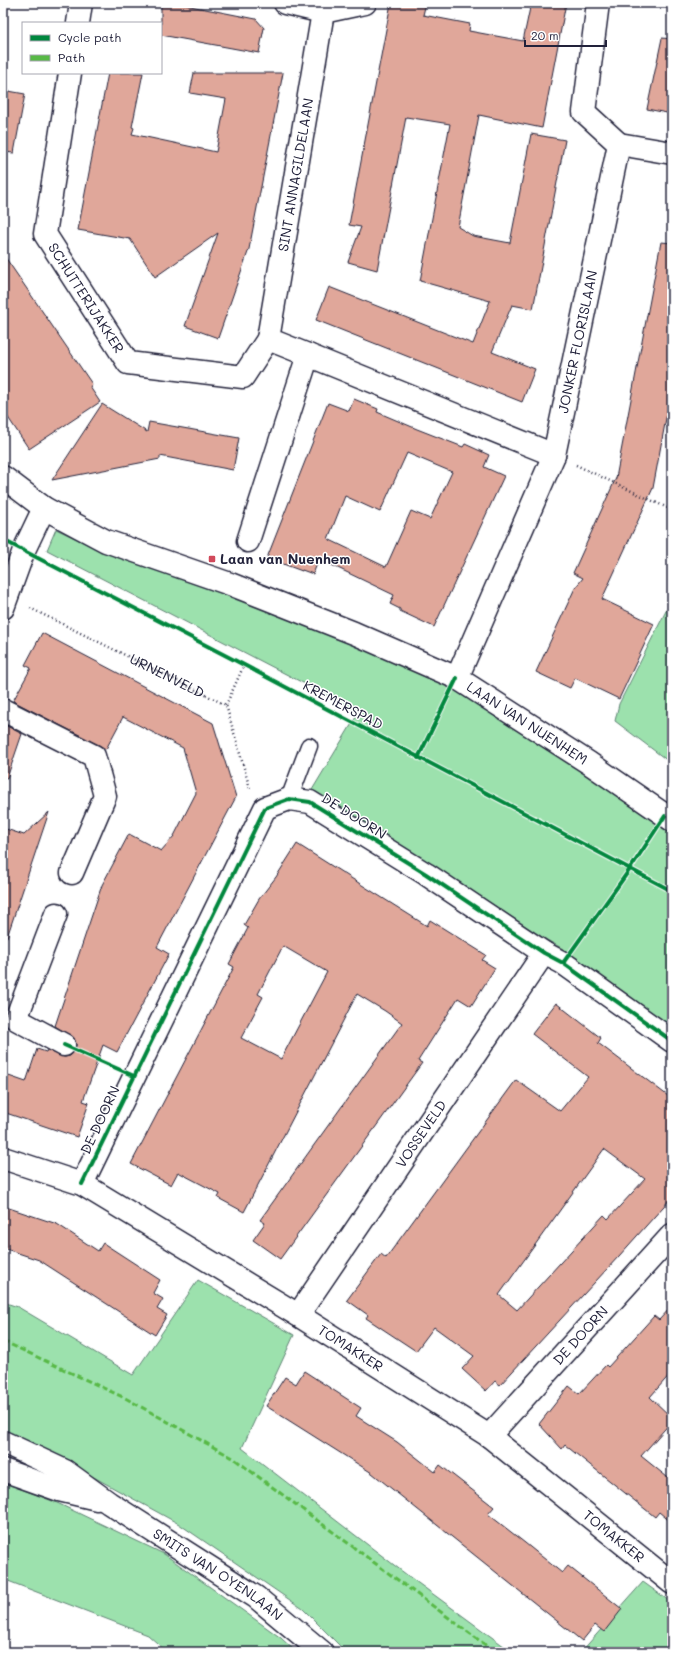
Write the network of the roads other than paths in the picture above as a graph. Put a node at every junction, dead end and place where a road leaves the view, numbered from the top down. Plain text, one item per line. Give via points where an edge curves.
1 (81, 3) edge
2 (285, 3) edge
3 (365, 3) edge
4 (598, 3) edge
5 (323, 12) junction
6 (78, 22) edge
7 (70, 74) edge
8 (619, 144) junction
9 (672, 153) edge
10 (268, 339) junction
11 (308, 355) junction
12 (554, 455) junction
13 (3, 477) edge
14 (44, 508) junction
15 (248, 541) dead end
16 (5, 603) edge
17 (458, 678) junction
18 (3, 710) edge
19 (309, 746) dead end
20 (289, 799) junction
21 (670, 814) edge
22 (72, 873) dead end
23 (56, 914) dead end
24 (544, 953) junction
25 (672, 1041) edge
26 (64, 1045) dead end
27 (3, 1158) edge
28 (82, 1184) junction
29 (672, 1235) edge
30 (298, 1315) junction
31 (489, 1436) junction
32 (3, 1442) edge
33 (3, 1470) edge
34 (109, 1503) junction
35 (672, 1583) edge
36 (322, 1652) edge

1 - 6 street
2 - 5 street
3 - 5 street
4 - 8 street via 584,112
5 - 10 street, SINT ANNAGILDELAAN
7 - 10 street, SCHUTTERIJAKKER via 45,234 128,363 243,377
8 - 9 street
8 - 12 street, JONKER FLORISLAAN
10 - 11 street
11 - 12 street
11 - 15 street
12 - 17 street, JONKER FLORISLAAN
13 - 14 street, LAAN VAN NUENHEM
14 - 16 street via 24,550
14 - 17 street, LAAN VAN NUENHEM via 106,541 230,584
17 - 21 street, LAAN VAN NUENHEM
18 - 22 street via 94,756 105,796
19 - 20 lane
20 - 24 street, DE DOORN via 310,802 426,874
20 - 28 street, DE DOORN via 265,808
23 - 26 street via 16,1019
24 - 25 street, DE DOORN via 563,963
24 - 30 street, VOSSEVELD
27 - 28 street, TOMAKKER
28 - 30 street, TOMAKKER
29 - 31 street, DE DOORN
30 - 31 street, TOMAKKER
31 - 35 street, TOMAKKER
32 - 34 street, SMITS VAN OYENLAAN via 65,1471
33 - 34 street, SMITS VAN OYENLAAN via 58,1490
34 - 36 street, SMITS VAN OYENLAAN via 256,1597

